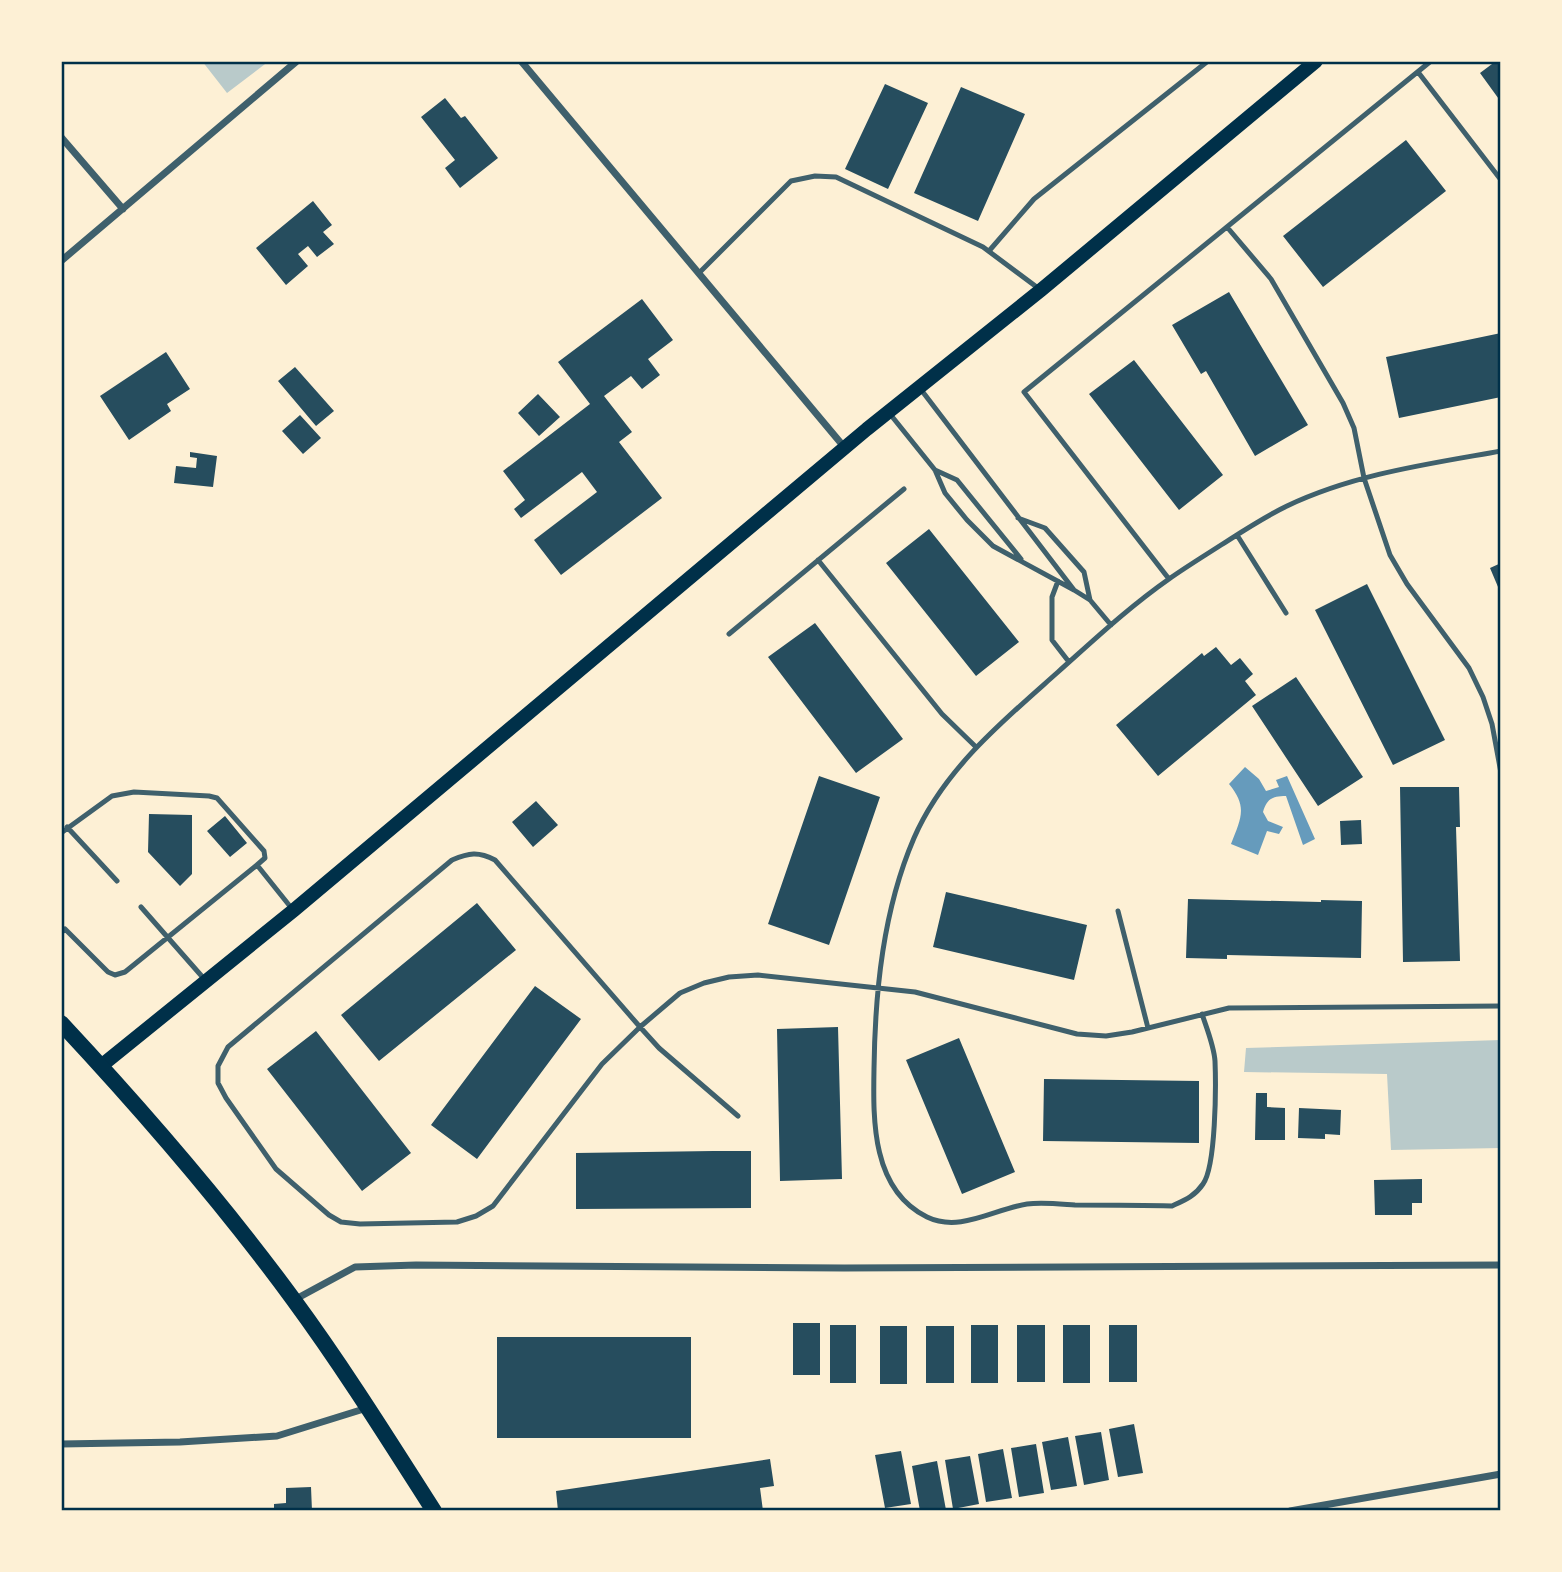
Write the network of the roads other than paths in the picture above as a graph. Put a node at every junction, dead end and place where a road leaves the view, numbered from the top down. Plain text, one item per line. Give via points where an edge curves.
1 (297, 61) edge
2 (521, 61) edge
3 (1208, 61) edge
4 (1316, 61) edge
5 (1431, 61) edge
6 (1418, 72) junction
7 (61, 137) edge
8 (1501, 180) edge
9 (123, 209) junction
10 (1227, 227) junction
11 (989, 251) junction
12 (61, 261) edge
13 (700, 272) junction
14 (1041, 290) junction
15 (919, 387) junction
16 (888, 412) junction
17 (845, 448) junction
18 (1501, 451) edge
19 (935, 470) junction
20 (1364, 478) junction
21 (904, 489) dead end
22 (1018, 518) junction
23 (1237, 535) junction
24 (818, 560) junction
25 (1024, 563) junction
26 (1168, 579) junction
27 (1058, 581) junction
28 (1074, 590) junction
29 (1090, 600) junction
30 (1286, 613) dead end
31 (1111, 625) junction
32 (729, 634) dead end
33 (1069, 662) junction
34 (976, 747) junction
35 (1500, 756) edge
36 (1501, 773) edge
37 (67, 827) junction
38 (61, 832) edge
39 (257, 865) junction
40 (117, 881) dead end
41 (141, 907) dead end
42 (293, 910) junction
43 (1118, 911) dead end
44 (62, 929) edge
45 (168, 936) junction
46 (206, 981) junction
47 (879, 987) junction
48 (1501, 1006) edge
49 (1202, 1014) junction
50 (61, 1023) edge
51 (640, 1027) junction
52 (1148, 1028) junction
53 (102, 1066) junction
54 (738, 1116) dead end
55 (1501, 1265) edge
56 (293, 1300) junction
57 (368, 1408) junction
58 (61, 1444) edge
59 (1501, 1474) edge
60 (434, 1511) edge
61 (1290, 1511) edge

1 - 9 street
2 - 13 street
3 - 11 lane via 1034,199
4 - 14 main road
5 - 6 lane
6 - 8 lane
6 - 10 lane
7 - 9 street
9 - 12 street
10 - 20 lane via 1271,279 1343,403 1354,428
10 - 26 lane via 1024,392
11 - 13 lane via 836,177 815,176 791,181
11 - 14 lane
13 - 17 street
14 - 15 main road
15 - 16 main road
15 - 22 lane
16 - 17 main road
16 - 19 lane
17 - 42 main road
18 - 20 lane
19 - 25 lane via 957,480
19 - 25 lane via 944,493 967,520 993,546
20 - 23 lane via 1285,506
20 - 35 lane via 1390,555 1478,687
21 - 24 lane
22 - 28 lane
22 - 29 lane via 1045,528 1084,572
23 - 26 lane
23 - 30 lane
24 - 32 lane
24 - 34 lane via 942,714
25 - 27 lane
26 - 31 lane
27 - 28 lane
27 - 33 lane via 1052,597 1052,640
28 - 29 lane
29 - 31 lane
31 - 33 lane
33 - 34 lane
34 - 47 lane via 954,772 914,839 887,927
35 - 36 lane
37 - 38 lane
37 - 39 lane via 112,796 124,793 209,796 217,798 264,851 265,858
37 - 40 lane
39 - 42 lane
39 - 45 lane
41 - 45 lane
42 - 46 main road
43 - 52 lane
44 - 45 lane via 115,975 125,972
45 - 46 lane
46 - 53 main road
47 - 49 lane via 873,1108 879,1153 888,1178 907,1204 928,1218 956,1224 1028,1204 1172,1206 1194,1196 1205,1182 1213,1146 1215,1060
47 - 51 lane via 758,975 729,977 680,993
47 - 52 lane via 1077,1034 1105,1036
48 - 49 lane via 1249,1006
49 - 52 lane
50 - 53 main road
51 - 51 lane via 495,860 470,853 452,860 228,1047 218,1066 218,1083 276,1169 329,1216 360,1224 457,1222 493,1206 602,1064
51 - 54 lane
53 - 56 main road via 256,1249
55 - 56 street via 416,1265 355,1267
56 - 57 main road
57 - 58 street via 277,1436
57 - 60 main road
59 - 61 street

